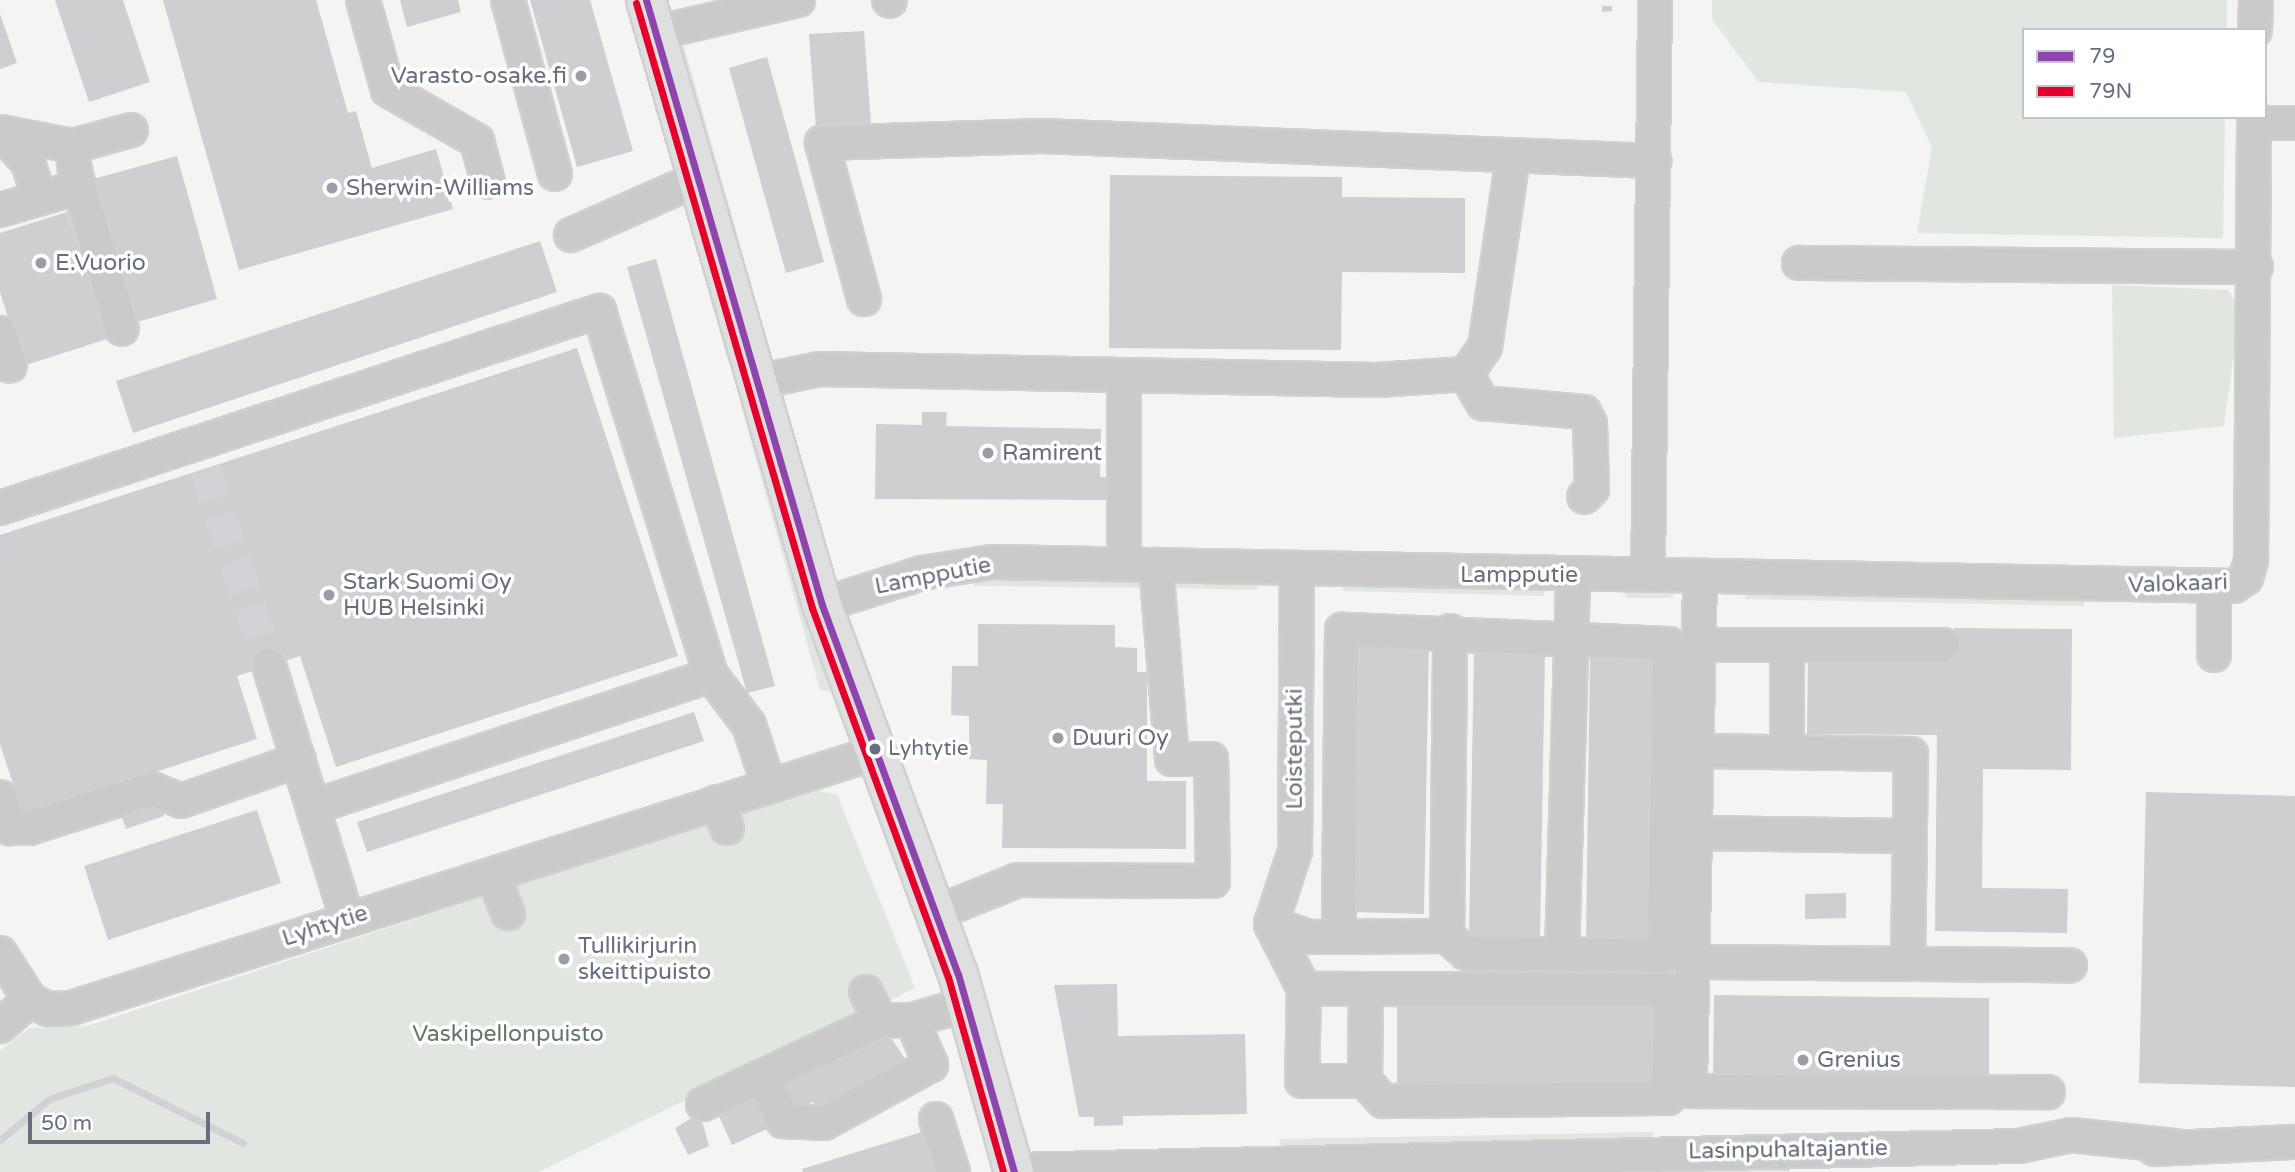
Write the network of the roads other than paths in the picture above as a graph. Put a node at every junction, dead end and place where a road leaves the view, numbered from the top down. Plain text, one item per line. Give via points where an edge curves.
1 (363, 0) edge
2 (508, 0) edge
3 (798, 0) edge
4 (1655, 0) edge
5 (2256, 0) edge
6 (708, 8) edge
7 (650, 16) edge
8 (2255, 28) edge
9 (2254, 120) edge
10 (2295, 123) edge
11 (131, 130) dead end
12 (0, 132) edge
13 (73, 146) junction
14 (1513, 157) junction
15 (1654, 161) junction
16 (555, 174) dead end
17 (698, 179) junction
18 (488, 182) dead end
19 (79, 187) junction
20 (39, 197) junction
21 (0, 210) edge
22 (571, 235) dead end
23 (1799, 263) dead end
24 (2256, 267) junction
25 (864, 299) dead end
26 (122, 329) dead end
27 (0, 333) edge
28 (10, 365) dead end
29 (1466, 374) junction
30 (1124, 375) junction
31 (757, 382) junction
32 (1584, 497) dead end
33 (0, 508) edge
34 (1124, 564) junction
35 (1156, 565) junction
36 (1297, 570) junction
37 (1573, 575) junction
38 (1648, 575) junction
39 (1700, 578) junction
40 (2214, 588) junction
41 (822, 605) junction
42 (1450, 631) junction
43 (1567, 639) junction
44 (1698, 645) junction
45 (1787, 645) junction
46 (1943, 645) dead end
47 (2214, 655) dead end
48 (269, 665) tunnel mouth
49 (711, 675) junction
50 (1696, 751) junction
51 (1787, 752) junction
52 (875, 753) junction
53 (299, 760) junction
54 (769, 786) junction
55 (0, 797) edge
56 (313, 807) junction
57 (1694, 834) junction
58 (1910, 836) junction
59 (493, 875) junction
60 (508, 913) dead end
61 (936, 913) junction
62 (347, 919) junction
63 (1271, 923) junction
64 (1339, 936) junction
65 (1447, 936) junction
66 (0, 953) edge
67 (1562, 954) junction
68 (1692, 962) junction
69 (1908, 964) junction
70 (2070, 965) dead end
71 (1304, 989) junction
72 (1366, 989) junction
73 (866, 992) dead end
74 (30, 1000) junction
75 (967, 1004) junction
76 (912, 1020) junction
77 (880, 1021) junction
78 (0, 1026) edge
79 (747, 1073) junction
80 (1365, 1081) junction
81 (2048, 1092) dead end
82 (703, 1104) dead end
83 (936, 1119) dead end
84 (2295, 1142) edge
85 (1014, 1171) edge
86 (953, 1172) edge

1 - 18 street via 388,90 477,141
2 - 16 street
3 - 6 street
4 - 15 street
5 - 8 street
6 - 7 street
7 - 17 main road
9 - 10 street
9 - 24 street, Valokaari
11 - 13 street
12 - 13 street
12 - 20 street via 28,162
13 - 19 street
14 - 15 street
14 - 25 street via 1042,136 822,143
14 - 29 street via 1485,347
15 - 38 street
17 - 22 street
17 - 31 main road
19 - 20 street
19 - 26 street
20 - 21 street
23 - 24 street
24 - 40 street, Valokaari via 2251,560 2246,578
27 - 28 street
29 - 30 street via 1377,380
29 - 32 street via 1483,403 1584,412 1590,424 1592,489
30 - 31 street via 819,369
30 - 34 street
31 - 41 main road
33 - 49 street via 201,456 599,311
34 - 35 street, Lampputie
34 - 41 street, Lampputie via 973,564
35 - 36 street, Lampputie
35 - 61 street via 1172,759 1211,759 1213,881 1018,880
36 - 37 street, Lampputie
36 - 63 street, Loisteputki via 1295,851
37 - 38 street, Lampputie
37 - 43 street
38 - 39 street, Valokaari
39 - 40 street, Valokaari
39 - 44 street
40 - 47 street
41 - 52 main road
42 - 43 street
42 - 64 street via 1342,630
42 - 65 street
43 - 67 street
43 - 67 street via 1589,645 1669,643 1664,956
44 - 45 street
44 - 50 street
45 - 46 street
45 - 51 street
48 - 53 street
49 - 54 street via 749,725
49 - 56 street
50 - 51 street
50 - 57 street
51 - 58 street via 1911,754
52 - 54 street, Lyhtytie
52 - 61 main road
53 - 55 street via 181,801 152,789 29,828 10,828
53 - 56 street
54 - 59 street, Lyhtytie via 722,815
56 - 62 street
57 - 58 street
57 - 68 street
58 - 69 street
59 - 60 street
59 - 62 street, Lyhtytie
61 - 75 main road
62 - 74 street, Lyhtytie via 71,1008 48,1009
63 - 64 street via 1308,937
63 - 71 street
64 - 65 street
65 - 67 street via 1466,953
66 - 74 street
68 - 69 street
68 - 81 street via 1690,1091
69 - 70 street
71 - 72 street
71 - 80 street via 1302,1081
72 - 80 street
72 - 80 street via 1670,989 1668,1098 1383,1101
73 - 77 street
74 - 78 street
75 - 76 street
75 - 85 main road
76 - 77 street
76 - 79 street via 931,1065 824,1123 783,1121
77 - 79 street
79 - 82 street
83 - 86 street
84 - 85 street, Lasinpuhaltajantie via 2176,1146 2071,1135 2019,1146 1671,1139 1586,1160 1568,1154

